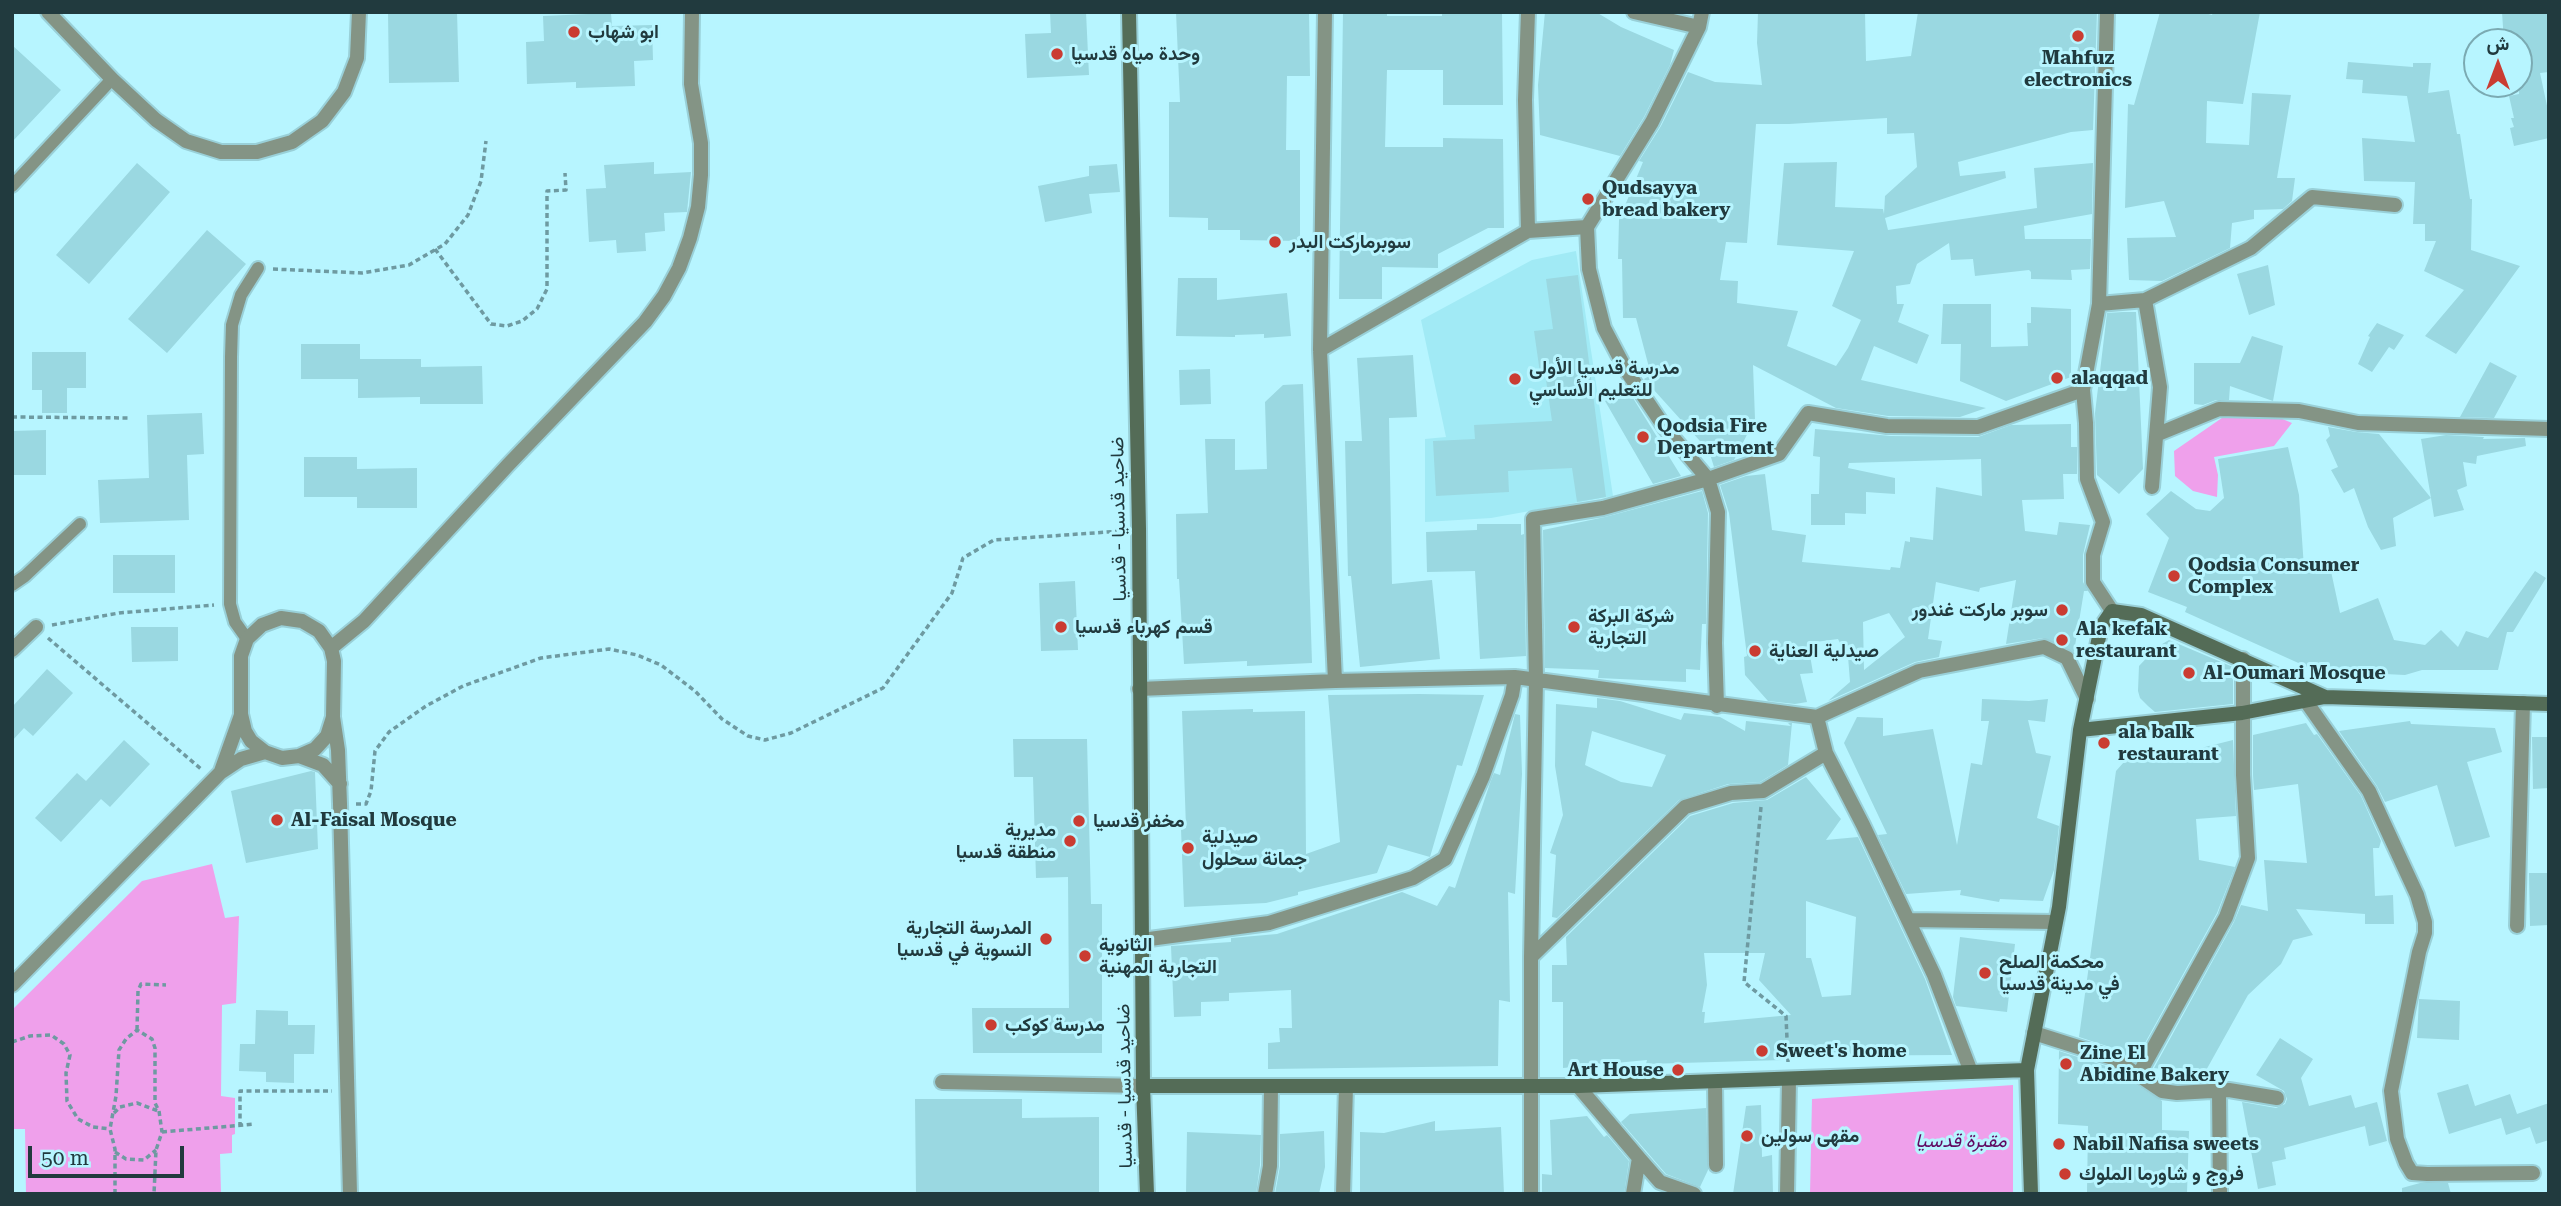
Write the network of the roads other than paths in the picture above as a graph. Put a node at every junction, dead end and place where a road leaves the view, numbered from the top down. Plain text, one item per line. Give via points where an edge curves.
1 (48, 12) edge
2 (359, 12) edge
3 (692, 12) edge
4 (1129, 12) edge
5 (1325, 12) edge
6 (1528, 12) edge
7 (1634, 12) edge
8 (2109, 15) edge
9 (1700, 20) edge
10 (112, 79) junction
11 (12, 186) edge
12 (2395, 205) dead end
13 (1587, 227) junction
14 (1528, 232) junction
15 (258, 268) road end
16 (2145, 300) junction
17 (2099, 304) junction
18 (1320, 350) junction
19 (2083, 390) junction
20 (2549, 429) edge
21 (2158, 433) junction
22 (1708, 479) junction
23 (2151, 487) dead end
24 (80, 523) dead end
25 (12, 585) edge
26 (2112, 611) junction
27 (36, 627) road end
28 (247, 639) junction
29 (331, 648) junction
30 (12, 650) edge
31 (2243, 659) junction
32 (1515, 677) junction
33 (1536, 679) junction
34 (1335, 681) junction
35 (1139, 689) junction
36 (2325, 696) junction
37 (2087, 699) junction
38 (2305, 700) junction
39 (2523, 703) junction
40 (2549, 704) edge
41 (1717, 706) junction
42 (2242, 713) junction
43 (241, 714) junction
44 (333, 717) junction
45 (1817, 717) junction
46 (2081, 730) junction
47 (265, 752) junction
48 (1826, 753) junction
49 (299, 756) junction
50 (217, 776) junction
51 (340, 784) junction
52 (1908, 920) junction
53 (2055, 922) junction
54 (2517, 926) dead end
55 (1142, 940) junction
56 (1531, 957) junction
57 (12, 985) edge
58 (2034, 1033) junction
59 (2027, 1070) junction
60 (1970, 1072) junction
61 (2139, 1074) junction
62 (1789, 1080) junction
63 (942, 1082) dead end
64 (1715, 1082) junction
65 (1143, 1086) junction
66 (1271, 1086) junction
67 (1346, 1086) junction
68 (1532, 1086) junction
69 (1578, 1086) junction
70 (2219, 1092) junction
71 (2277, 1098) dead end
72 (1639, 1158) junction
73 (1716, 1165) dead end
74 (2533, 1173) dead end
75 (350, 1194) edge
76 (1147, 1194) edge
77 (1265, 1194) edge
78 (1343, 1194) edge
79 (1531, 1194) edge
80 (1633, 1194) edge
81 (1694, 1194) edge
82 (1787, 1194) edge
83 (2031, 1194) edge
84 (2220, 1194) edge

1 - 10 street
2 - 10 street via 357,58 344,92 322,121 292,142 257,152 220,152 186,141
3 - 29 street via 692,92 701,143 698,207 679,268 664,296 646,322 364,621
4 - 35 main road, ضاحيد قدسيا - قدسيا
5 - 18 street
6 - 14 street
7 - 9 street
8 - 17 street
9 - 13 street via 1652,122
10 - 11 lane
12 - 16 street via 2312,197 2251,248
13 - 14 street
13 - 22 street via 1589,270 1604,328 1665,428
14 - 18 street
15 - 28 lane via 241,295 232,325 230,604
16 - 17 street
16 - 21 street via 2160,387
17 - 19 street
18 - 34 street
19 - 22 street via 1978,427 1886,426 1808,413 1779,454
19 - 26 street via 2087,479 2103,523 2093,555 2093,582
20 - 21 street via 2358,423 2299,411 2219,409
21 - 23 street
22 - 33 street via 1603,508 1534,519
22 - 41 street via 1718,512
24 - 25 lane
26 - 31 main road via 2141,615
26 - 37 main road via 2101,627
27 - 30 street
28 - 29 street via 262,625 281,618 302,621 319,631
28 - 43 street via 241,656
29 - 44 street
31 - 36 main road
31 - 42 street
32 - 33 street
32 - 34 street
32 - 55 street via 1483,776 1445,859 1413,878 1269,923
33 - 41 street
33 - 56 street
34 - 35 street
35 - 55 main road, ضاحيد قدسيا - قدسيا
36 - 38 main road
36 - 39 main road
37 - 45 street via 2067,658 2043,647 1919,671
37 - 46 main road
38 - 42 main road
38 - 74 street via 2369,791 2425,922 2391,1091 2397,1139 2406,1163 2412,1173
39 - 40 main road
39 - 54 street
41 - 45 street
42 - 46 main road
42 - 61 street via 2248,858 2226,917
43 - 47 street via 251,741
43 - 50 street
44 - 49 street via 327,736 315,749
44 - 51 street
45 - 48 street
46 - 53 main road
47 - 49 street via 282,758
47 - 50 street via 241,759
48 - 52 street
48 - 56 street via 1763,791 1731,793 1685,807
49 - 51 street via 323,765
50 - 57 street
51 - 75 street
52 - 53 street
52 - 60 street
53 - 58 main road
55 - 65 main road, ضاحيد قدسيا - قدسيا
56 - 68 street
58 - 59 main road
58 - 61 street via 2113,1058
59 - 60 main road
59 - 83 main road
60 - 62 main road
61 - 70 street via 2162,1091
62 - 64 main road
62 - 82 street
63 - 65 street
64 - 69 main road
64 - 73 street
65 - 66 main road
65 - 76 main road, ضاحيد قدسيا - قدسيا
66 - 67 main road
66 - 77 street
67 - 68 main road
67 - 78 street
68 - 69 main road
68 - 79 street
69 - 72 street
70 - 71 street
70 - 84 street
72 - 80 street
72 - 81 street via 1660,1182

